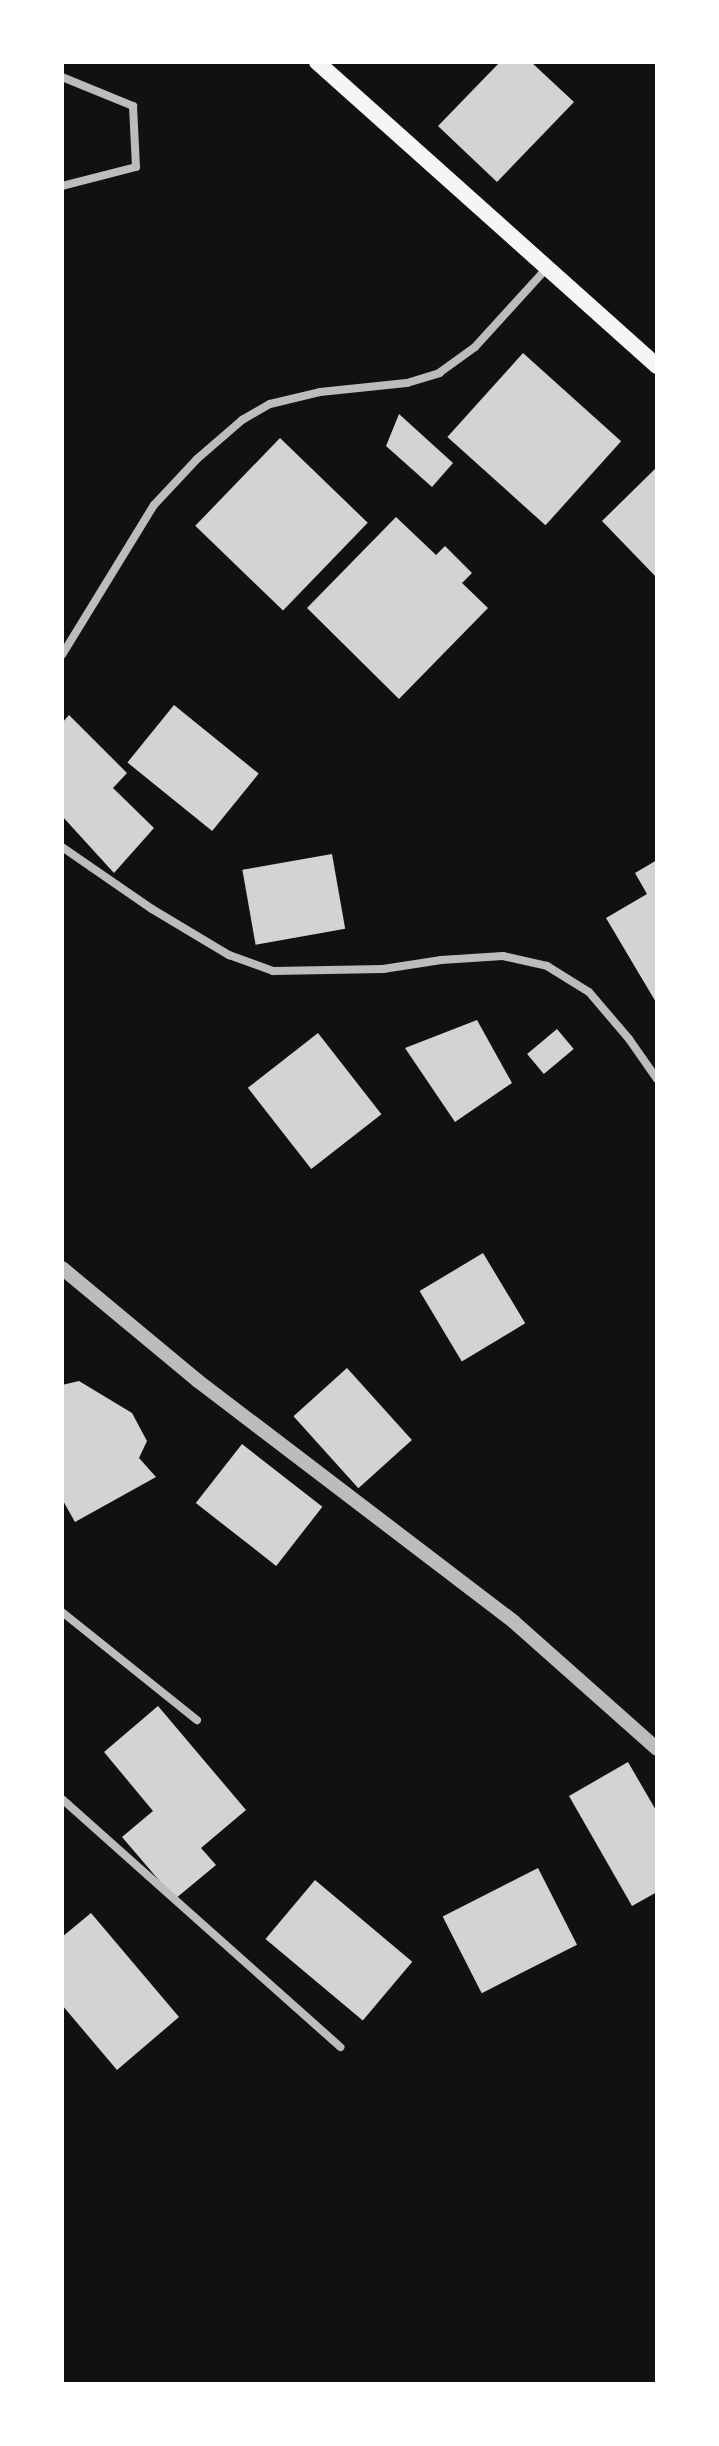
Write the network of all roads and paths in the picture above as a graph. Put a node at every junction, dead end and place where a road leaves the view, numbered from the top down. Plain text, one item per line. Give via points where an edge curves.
1 (317, 62) edge
2 (62, 77) edge
3 (62, 186) edge
4 (547, 267) junction
5 (657, 366) edge
6 (62, 655) edge
7 (62, 847) edge
8 (657, 1079) edge
9 (62, 1268) edge
10 (62, 1612) edge
11 (197, 1720) dead end
12 (657, 1749) edge
13 (62, 1799) edge
14 (340, 2047) dead end

1 - 4 main road
2 - 3 street via 133,106 136,167
4 - 5 main road
4 - 6 street via 475,347 439,373 407,383 320,392 270,404 242,420 154,505
7 - 8 street via 229,955 273,971 370,970 503,956 547,966 589,992
9 - 12 street via 198,1381 514,1622
10 - 11 street
13 - 14 street

